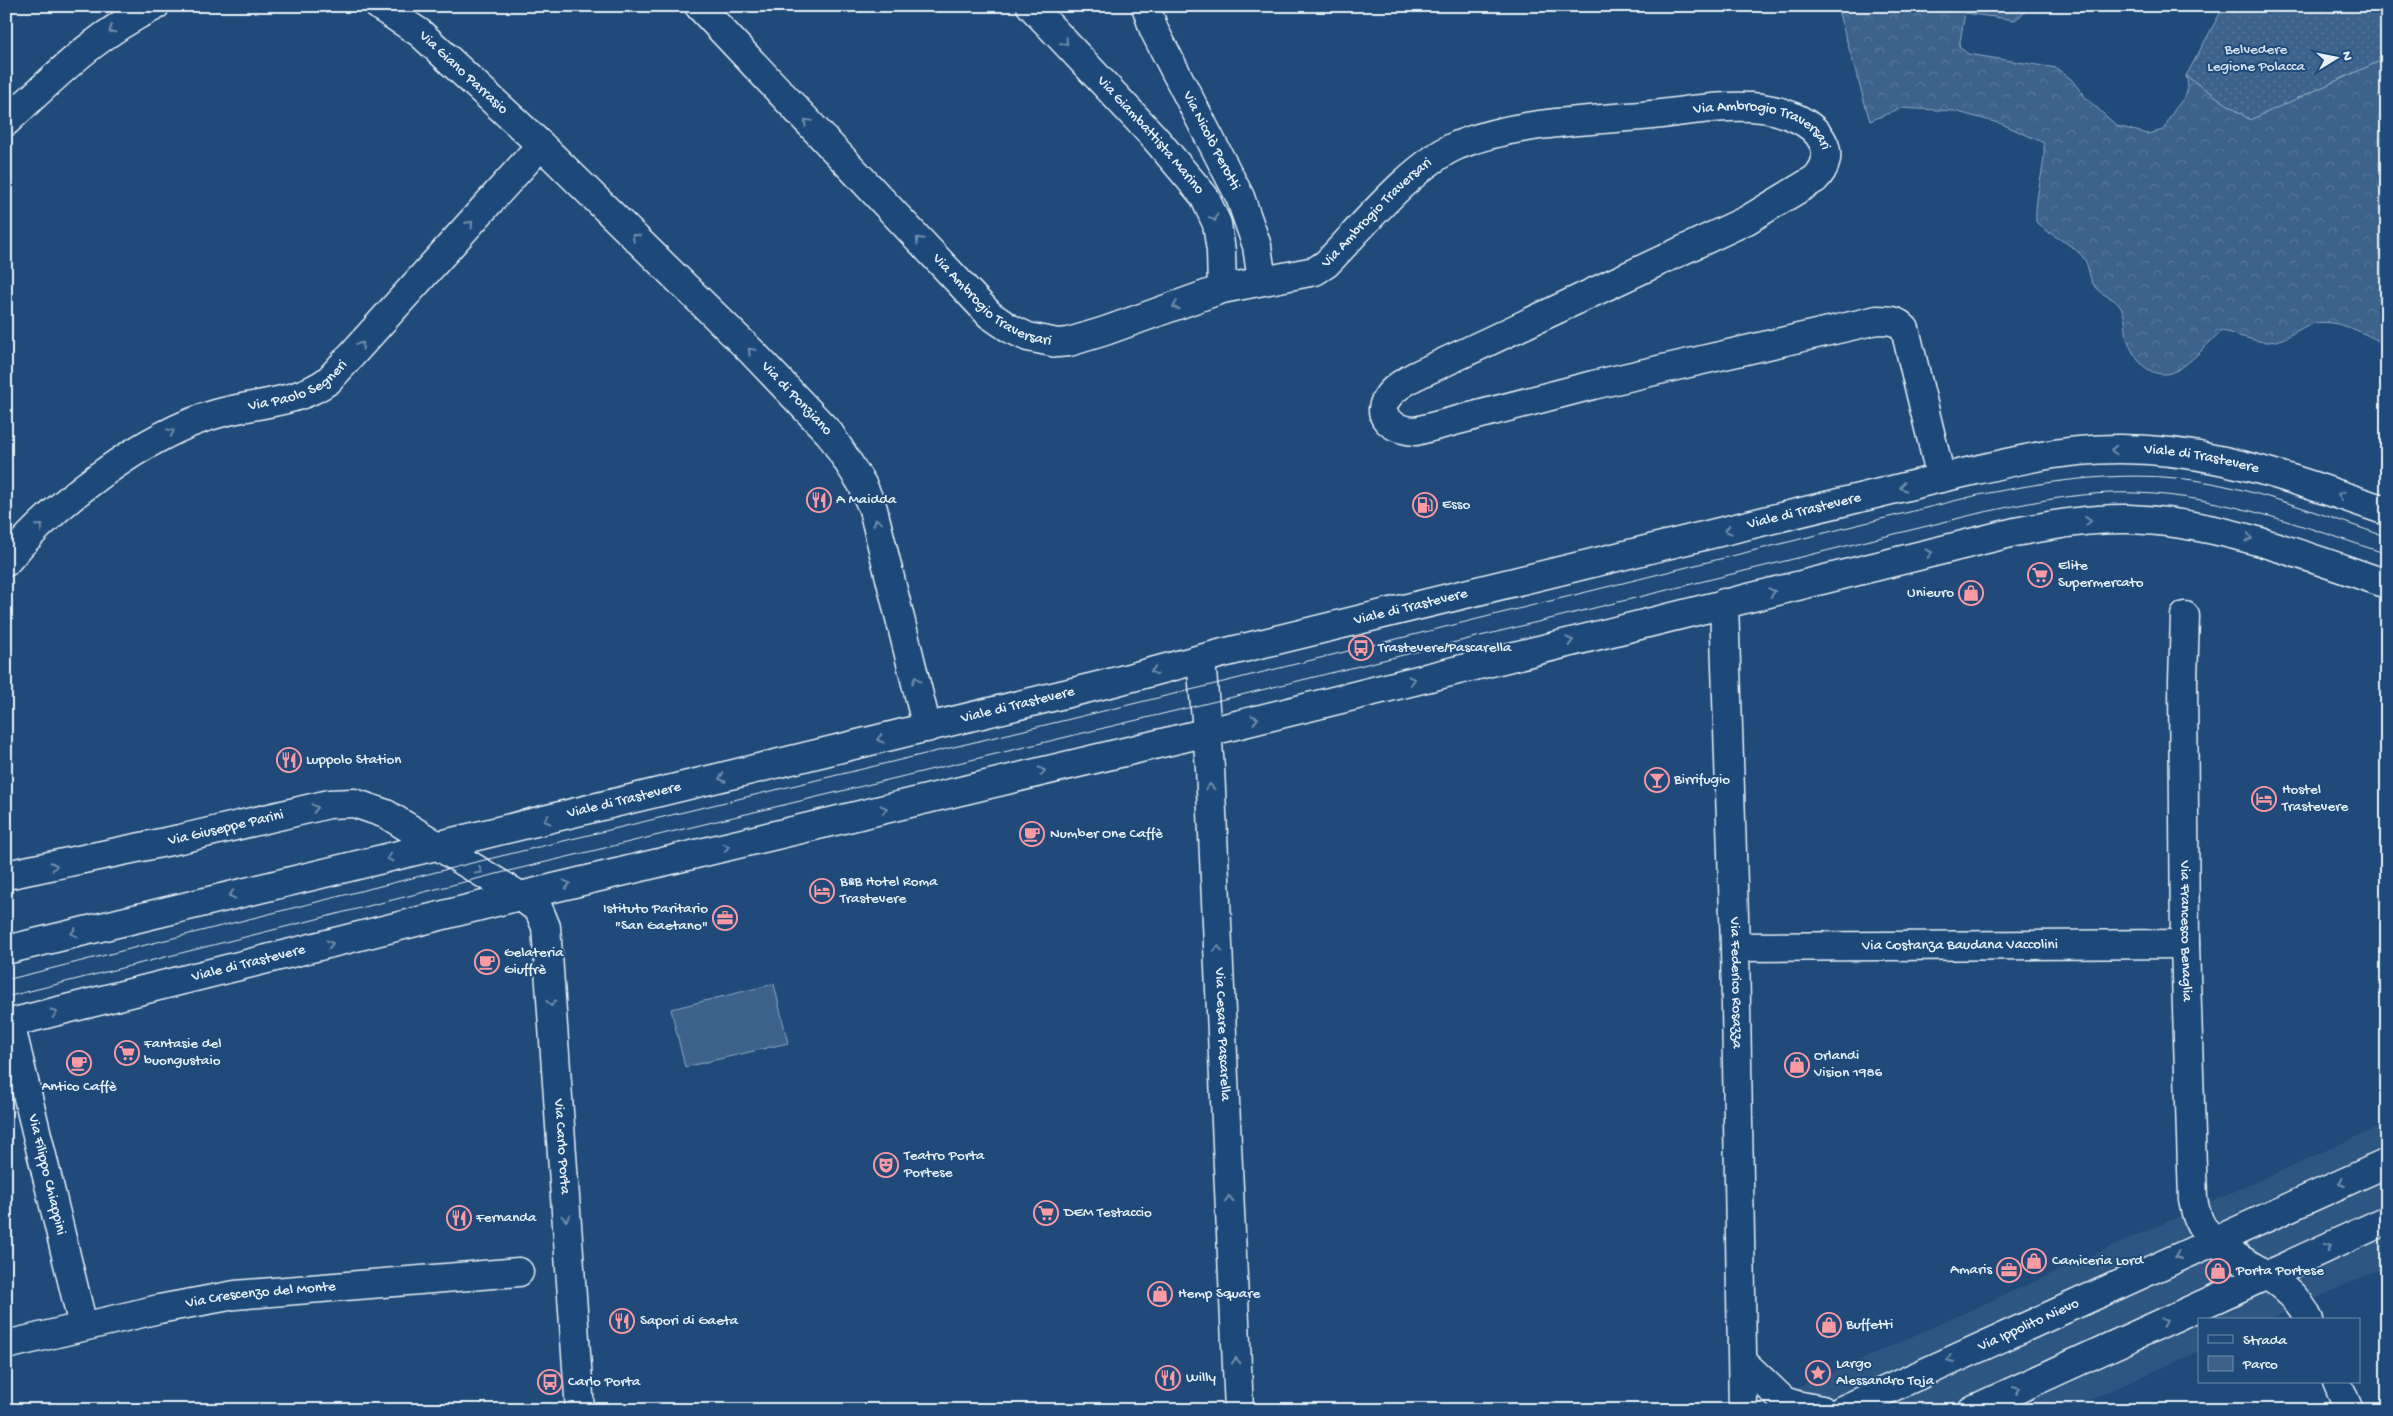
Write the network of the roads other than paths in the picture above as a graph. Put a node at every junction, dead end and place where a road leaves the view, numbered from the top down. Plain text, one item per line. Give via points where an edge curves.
1 (155, 6) edge
2 (379, 6) edge
3 (699, 6) edge
4 (1031, 6) edge
5 (1146, 6) edge
6 (6, 122) edge
7 (541, 145) junction
8 (1262, 281) junction
9 (1222, 289) junction
10 (1941, 478) junction
11 (2387, 511) edge
12 (6, 562) edge
13 (2387, 584) edge
14 (1724, 603) junction
15 (2185, 616) dead end
16 (1201, 659) junction
17 (927, 728) junction
18 (1208, 732) junction
19 (438, 847) junction
20 (6, 874) edge
21 (520, 896) junction
22 (2186, 944) junction
23 (1735, 947) junction
24 (6, 950) edge
25 (8, 1024) edge
26 (2387, 1163) edge
27 (2387, 1220) edge
28 (2214, 1240) junction
29 (519, 1272) dead end
30 (2266, 1275) junction
31 (2308, 1318) edge
32 (83, 1326) junction
33 (6, 1345) edge
34 (1744, 1363) junction
35 (2338, 1384) edge
36 (580, 1410) edge
37 (1238, 1410) edge
38 (1743, 1410) edge
39 (1822, 1410) edge
40 (1842, 1410) edge
41 (1972, 1410) edge
42 (2349, 1410) edge

1 -> 6 street via 101,37
2 - 7 street, Via Giano Parrasio via 420,33
9 -> 3 street, Via Ambrogio Traversari via 1069,342 1044,341 1009,328 974,300
4 -> 9 street, Via Giambattista Marino via 1166,150 1204,196 1217,224
5 - 8 street, Via Nicolò Perotti via 1154,30 1240,197 1257,246
12 -> 7 street, Via Paolo Segneri via 58,511 119,461 193,422 302,394 329,380
17 -> 7 street, Via di Ponziano via 873,509 848,461 830,434 752,352
8 - 9 street, Via Ambrogio Traversari
8 - 10 street, Via Ambrogio Traversari via 1307,274 1321,268 1427,162 1471,141 1534,126 1728,108 1776,112 1806,124 1824,142 1825,164 1814,179 1747,220 1415,376 1388,396 1384,404 1388,422 1398,430 1416,431 1593,385 1877,320 1889,320 1905,329
11 -> 10 street, Viale di Trastevere via 2248,466 2194,454 2152,450 2080,451
10 -> 16 street, Viale di Trastevere
14 -> 13 street, Viale di Trastevere via 2015,532 2110,519 2158,521 2215,529 2264,542
18 -> 14 street, Viale di Trastevere
14 - 23 street, Via Federico Rosazza
15 - 22 street, Via Francesco Benaglia
16 -> 17 street, Viale di Trastevere
16 - 18 street, Via Cesare Pascarella
17 -> 19 street, Viale di Trastevere
21 -> 18 street, Viale di Trastevere
37 -> 18 street, Via Cesare Pascarella
20 -> 19 street, Via Giuseppe Parini via 14,875 339,803 354,803 386,814
19 -> 21 street
19 -> 24 street, Viale di Trastevere
25 -> 21 street, Viale di Trastevere
21 -> 36 street, Via Carlo Porta via 539,910 546,928
22 - 23 street, Via Costanza Baudana Vaccolini
22 - 28 street, Via Francesco Benaglia via 2192,1200 2200,1222
23 - 34 street, Via Federico Rosazza
25 - 32 street, Via Filippo Chiappini
26 -> 28 street, Via Ippolito Nievo
30 -> 27 street
28 - 30 street
28 -> 40 street, Via Ippolito Nievo
29 - 32 street, Via Crescenzo del Monte via 235,1295 196,1300
30 - 31 street via 2299,1300
41 -> 30 street
32 - 33 street, Via Crescenzo del Monte
34 - 38 street, Via Federico Rosazza
34 - 39 street via 1784,1401
35 - 42 street

